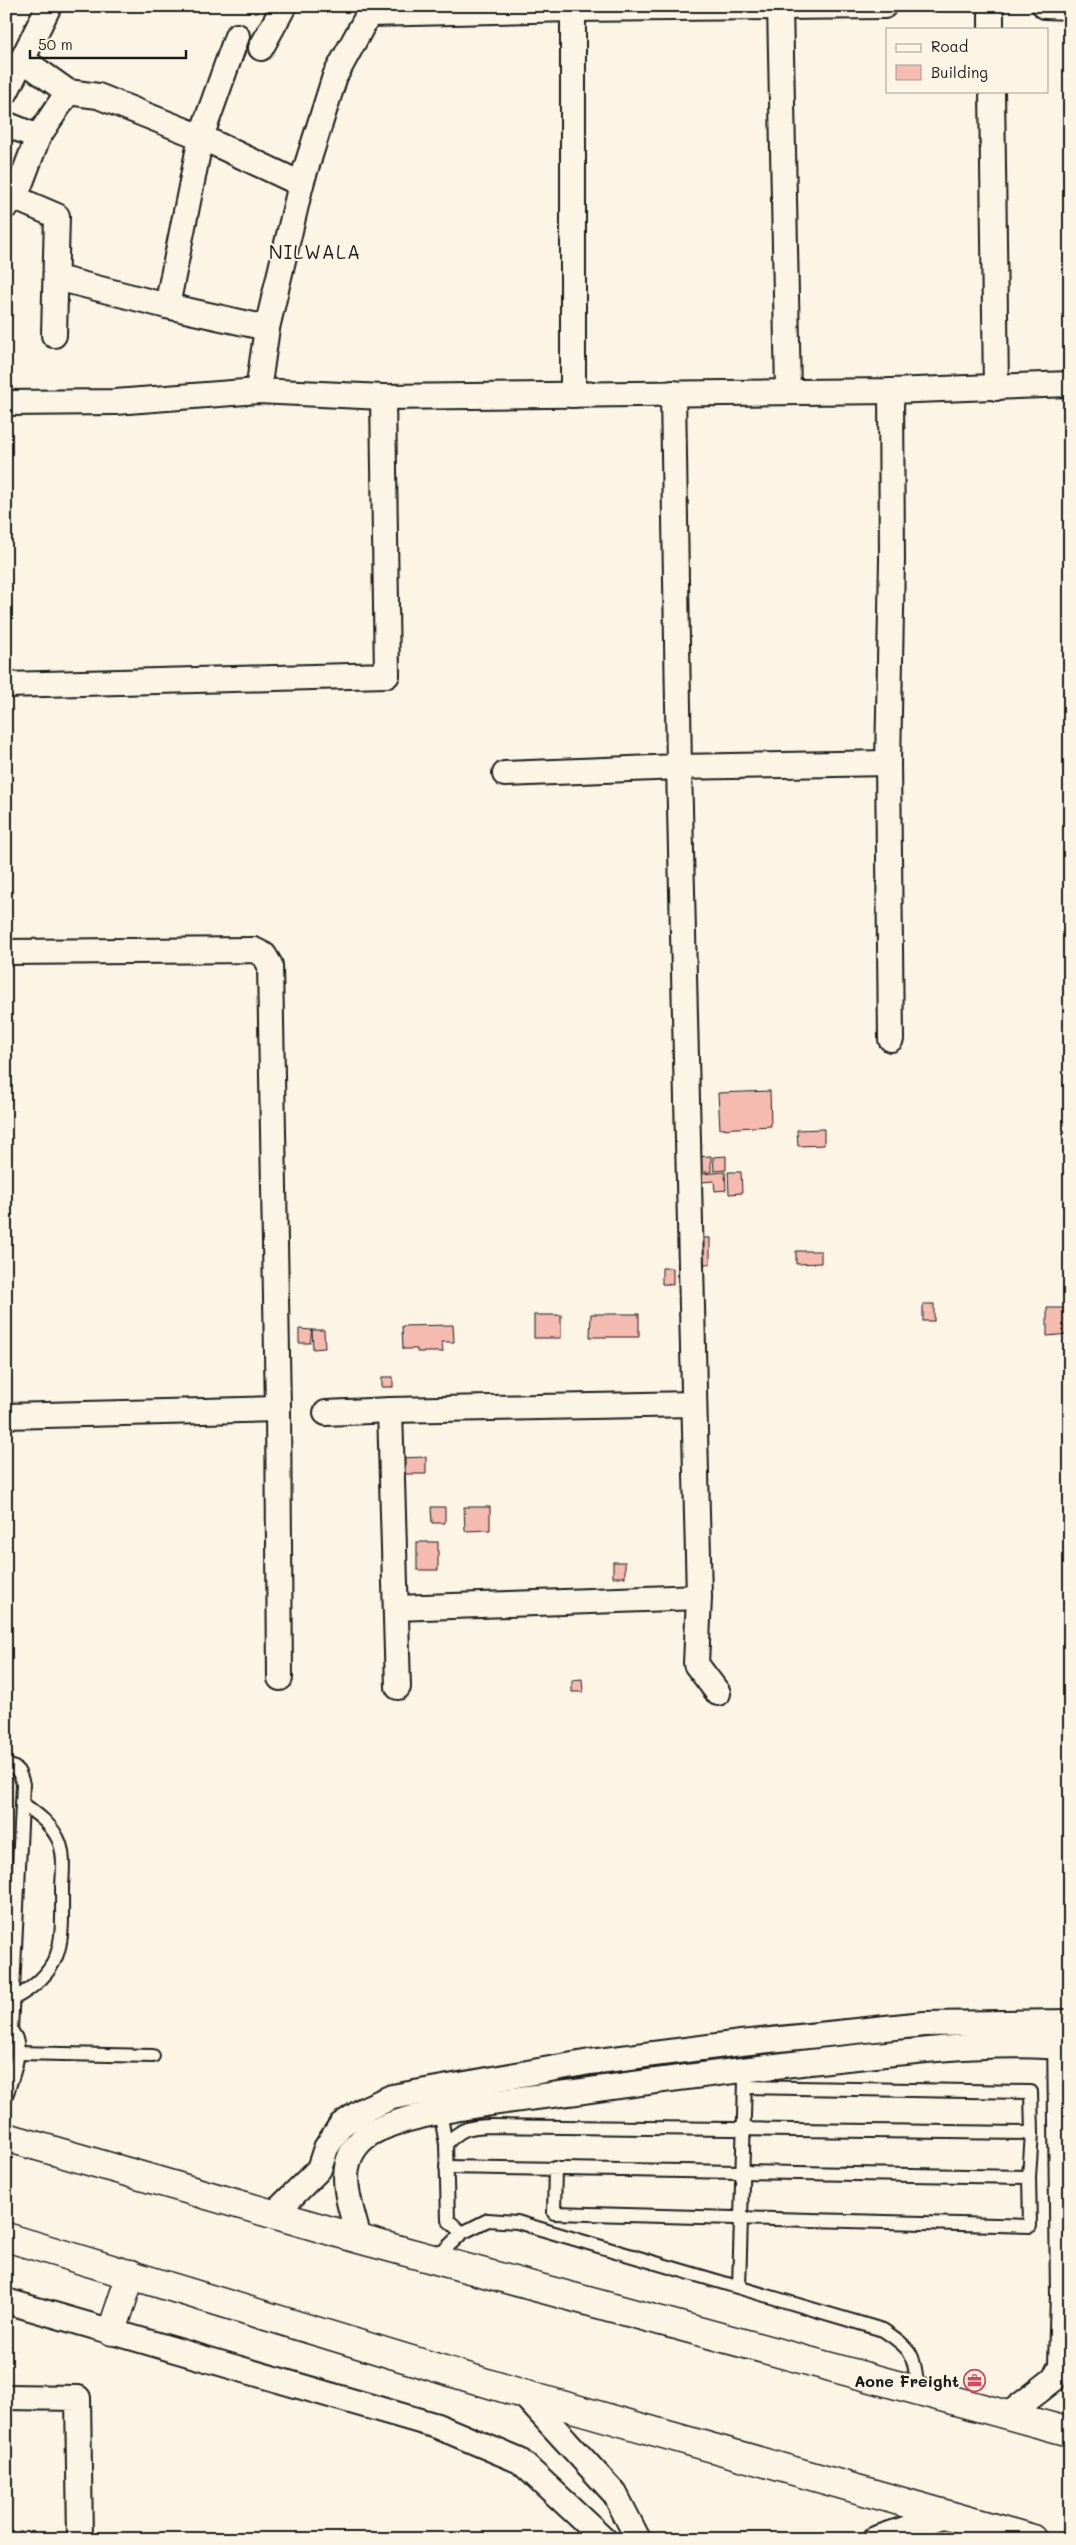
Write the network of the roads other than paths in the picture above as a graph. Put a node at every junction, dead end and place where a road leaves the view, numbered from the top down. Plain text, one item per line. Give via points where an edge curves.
1 (49, 6) edge
2 (284, 6) edge
3 (884, 6) edge
4 (991, 6) edge
5 (1045, 6) edge
6 (780, 7) edge
7 (1070, 7) edge
8 (573, 8) edge
9 (372, 10) edge
10 (991, 28) edge
11 (237, 36) dead end
12 (261, 48) dead end
13 (23, 60) junction
14 (6, 92) edge
15 (68, 92) junction
16 (992, 92) edge
17 (6, 124) edge
18 (38, 137) junction
19 (201, 137) junction
20 (301, 184) junction
21 (11, 202) edge
22 (57, 278) junction
23 (167, 306) junction
24 (267, 328) junction
25 (54, 335) dead end
26 (1070, 384) edge
27 (996, 388) junction
28 (258, 391) junction
29 (788, 391) junction
30 (891, 391) junction
31 (673, 393) junction
32 (573, 395) junction
33 (382, 397) junction
34 (6, 403) edge
35 (6, 685) edge
36 (888, 763) junction
37 (679, 767) junction
38 (505, 774) dead end
39 (6, 952) edge
40 (891, 1039) dead end
41 (694, 1404) junction
42 (278, 1409) junction
43 (390, 1410) junction
44 (326, 1413) dead end
45 (6, 1416) edge
46 (699, 1597) junction
47 (396, 1608) junction
48 (280, 1678) dead end
49 (398, 1688) dead end
50 (718, 1693) dead end
51 (6, 1765) edge
52 (22, 1803) junction
53 (13, 1999) junction
54 (1065, 2022) edge
55 (9, 2029) edge
56 (1065, 2048) edge
57 (18, 2053) junction
58 (153, 2056) dead end
59 (745, 2078) junction
60 (6, 2096) edge
61 (440, 2112) junction
62 (744, 2130) junction
63 (1032, 2133) junction
64 (6, 2137) edge
65 (446, 2144) junction
66 (446, 2167) junction
67 (555, 2168) junction
68 (743, 2172) junction
69 (1029, 2177) junction
70 (554, 2213) junction
71 (274, 2214) junction
72 (741, 2218) junction
73 (547, 2231) junction
74 (462, 2233) junction
75 (6, 2237) edge
76 (359, 2238) junction
77 (435, 2259) junction
78 (131, 2274) junction
79 (1066, 2283) edge
80 (739, 2287) junction
81 (6, 2301) edge
82 (112, 2331) junction
83 (918, 2390) junction
84 (523, 2394) junction
85 (6, 2397) edge
86 (1008, 2415) junction
87 (1070, 2432) edge
88 (946, 2515) junction
89 (80, 2539) edge
90 (604, 2539) edge
91 (638, 2539) edge
92 (875, 2539) edge
93 (1033, 2539) edge

1 - 13 street
2 - 12 street
3 - 6 street
4 - 10 street
5 - 7 street
6 - 8 street
6 - 29 street
8 - 9 street
8 - 32 street
9 - 20 street via 335,76
11 - 19 street
13 - 14 street
13 - 15 street
15 - 18 street
15 - 19 street via 98,96
16 - 27 street
17 - 18 street
18 - 21 street
19 - 20 street
19 - 23 street
20 - 24 street
21 - 22 street via 57,216
22 - 23 street
22 - 25 street
23 - 24 street
24 - 28 street
26 - 27 street
27 - 30 street
28 - 33 street
28 - 34 street via 115,402
29 - 30 street
29 - 31 street
30 - 36 street
31 - 32 street
31 - 37 street
32 - 33 street
33 - 35 street via 387,675
36 - 37 street
36 - 40 street
37 - 38 street
37 - 41 street
39 - 42 street via 254,950 264,955 270,965
41 - 43 street
41 - 46 street
42 - 45 street
42 - 48 street
43 - 44 street
43 - 47 street
46 - 47 street
46 - 50 street via 696,1664
47 - 49 street
51 - 52 lane via 14,1766 20,1774
52 - 53 lane
52 - 53 lane via 47,1822 58,1839 63,1860 62,1936 55,1960 43,1978 34,1988
53 - 55 lane
54 - 56 street
54 - 71 street via 924,2024 741,2044 590,2062 392,2097 341,2125 326,2148 319,2170
55 - 57 lane via 17,2040
56 - 59 street via 915,2051
56 - 79 street
57 - 58 lane
57 - 60 lane
59 - 61 street
59 - 62 lane
59 - 63 lane via 1031,2092
61 - 65 lane
61 - 76 street via 384,2127 364,2138 352,2152 345,2180
62 - 63 lane
62 - 65 lane via 490,2126 469,2127 458,2132
62 - 68 lane
63 - 69 lane
64 - 71 main road
65 - 66 lane
66 - 67 lane
66 - 74 lane via 448,2220
67 - 68 lane
67 - 70 lane
68 - 69 lane
68 - 72 lane
69 - 72 lane via 1030,2226
70 - 72 lane
70 - 73 lane
71 - 76 main road
72 - 80 lane
73 - 74 lane via 517,2222 488,2220
73 - 80 lane
74 - 77 lane
75 - 78 main road
76 - 77 main road
77 - 83 main road
78 - 82 main road
78 - 84 main road
79 - 86 street via 1061,2365 1054,2379
80 - 83 lane via 883,2330 904,2344 913,2355
81 - 82 street
82 - 90 street via 437,2426 520,2461
83 - 86 main road
84 - 88 main road
84 - 91 street via 615,2494
85 - 89 street via 78,2398
86 - 87 main road
88 - 92 street
88 - 93 main road

